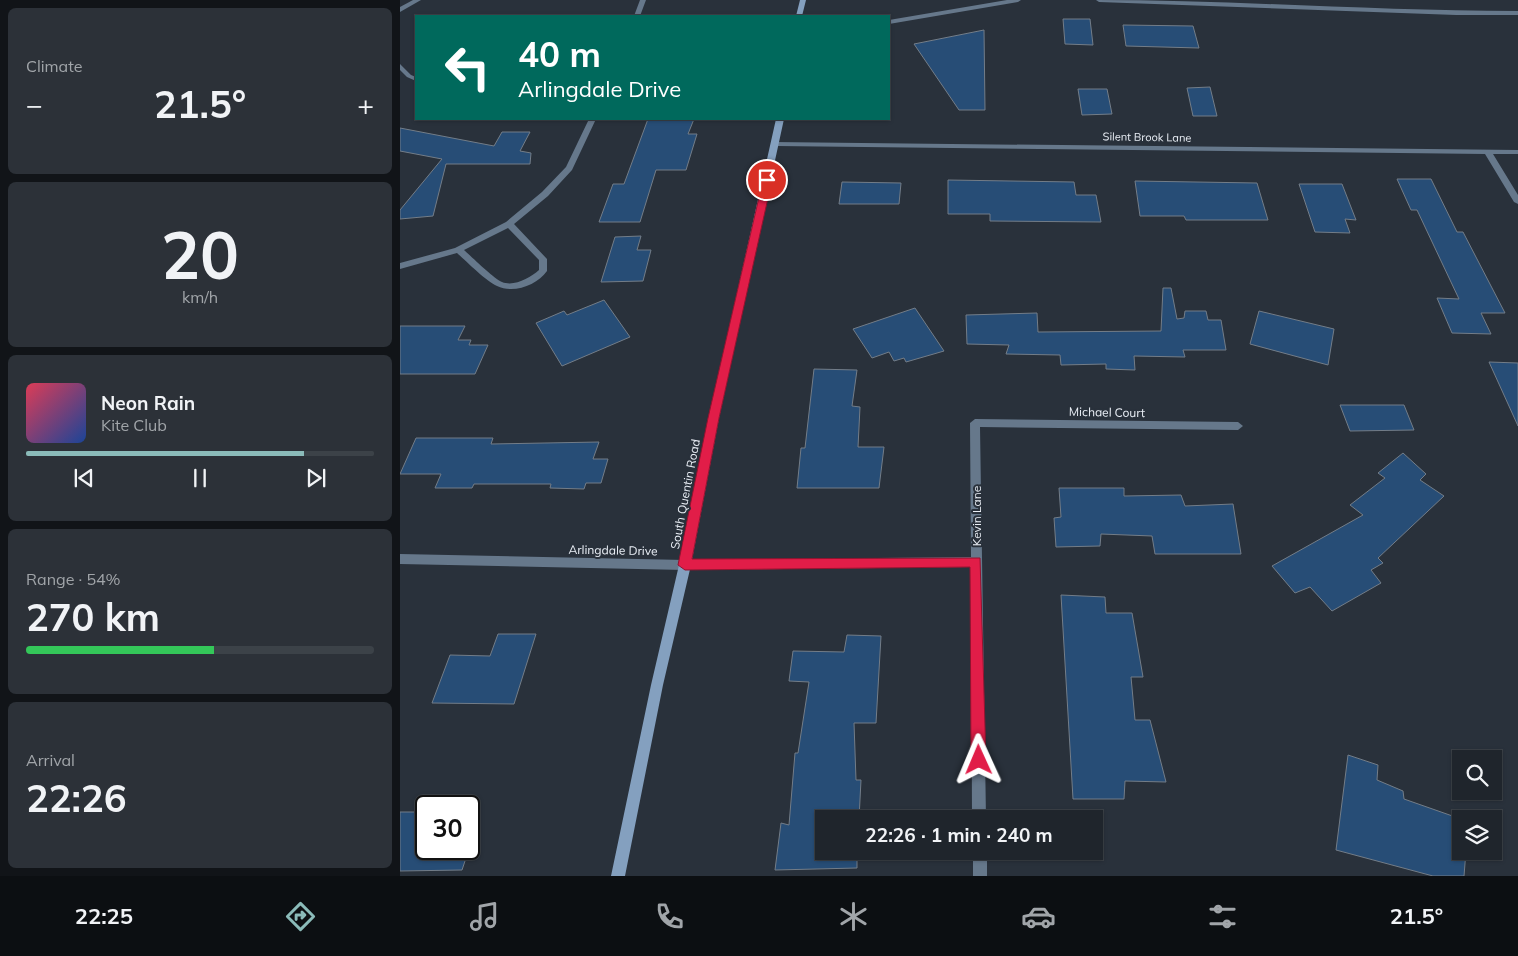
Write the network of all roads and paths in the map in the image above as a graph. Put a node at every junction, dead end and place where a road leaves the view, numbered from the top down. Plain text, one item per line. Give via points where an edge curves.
1 (418, 0) edge
2 (643, 0) edge
3 (803, 0) edge
4 (1018, 0) edge
5 (1099, 0) edge
6 (400, 10) edge
7 (1518, 13) edge
8 (637, 15) edge
9 (799, 15) edge
10 (890, 22) edge
11 (400, 66) edge
12 (415, 79) edge
13 (592, 120) edge
14 (780, 120) edge
15 (776, 144) junction
16 (1488, 152) junction
17 (1518, 152) edge
18 (1518, 202) edge
19 (509, 224) junction
20 (458, 250) junction
21 (400, 266) edge
22 (975, 423) joint
23 (1238, 426) dead end
24 (400, 559) edge
25 (976, 562) junction
26 (685, 565) junction
27 (980, 810) edge
28 (980, 860) edge
29 (618, 876) edge
30 (980, 876) edge

1 - 6 street
2 - 8 street
3 - 9 main road
4 - 10 street
5 - 7 street
11 - 12 street
13 - 19 street via 569,168 545,194
14 - 15 main road, South Quentin Road
15 - 16 street, Silent Brook Lane
15 - 26 main road, South Quentin Road via 714,418
16 - 17 street, Silent Brook Lane
16 - 18 street
19 - 20 street
19 - 20 street via 543,258 543,271 528,283 499,284
20 - 21 street
22 - 23 street, Michael Court
22 - 25 street, Kevin Lane
24 - 26 street, Arlingdale Drive
25 - 26 street, Arlingdale Drive
25 - 27 street, Kevin Lane
26 - 29 main road, South Quentin Road
28 - 30 street

